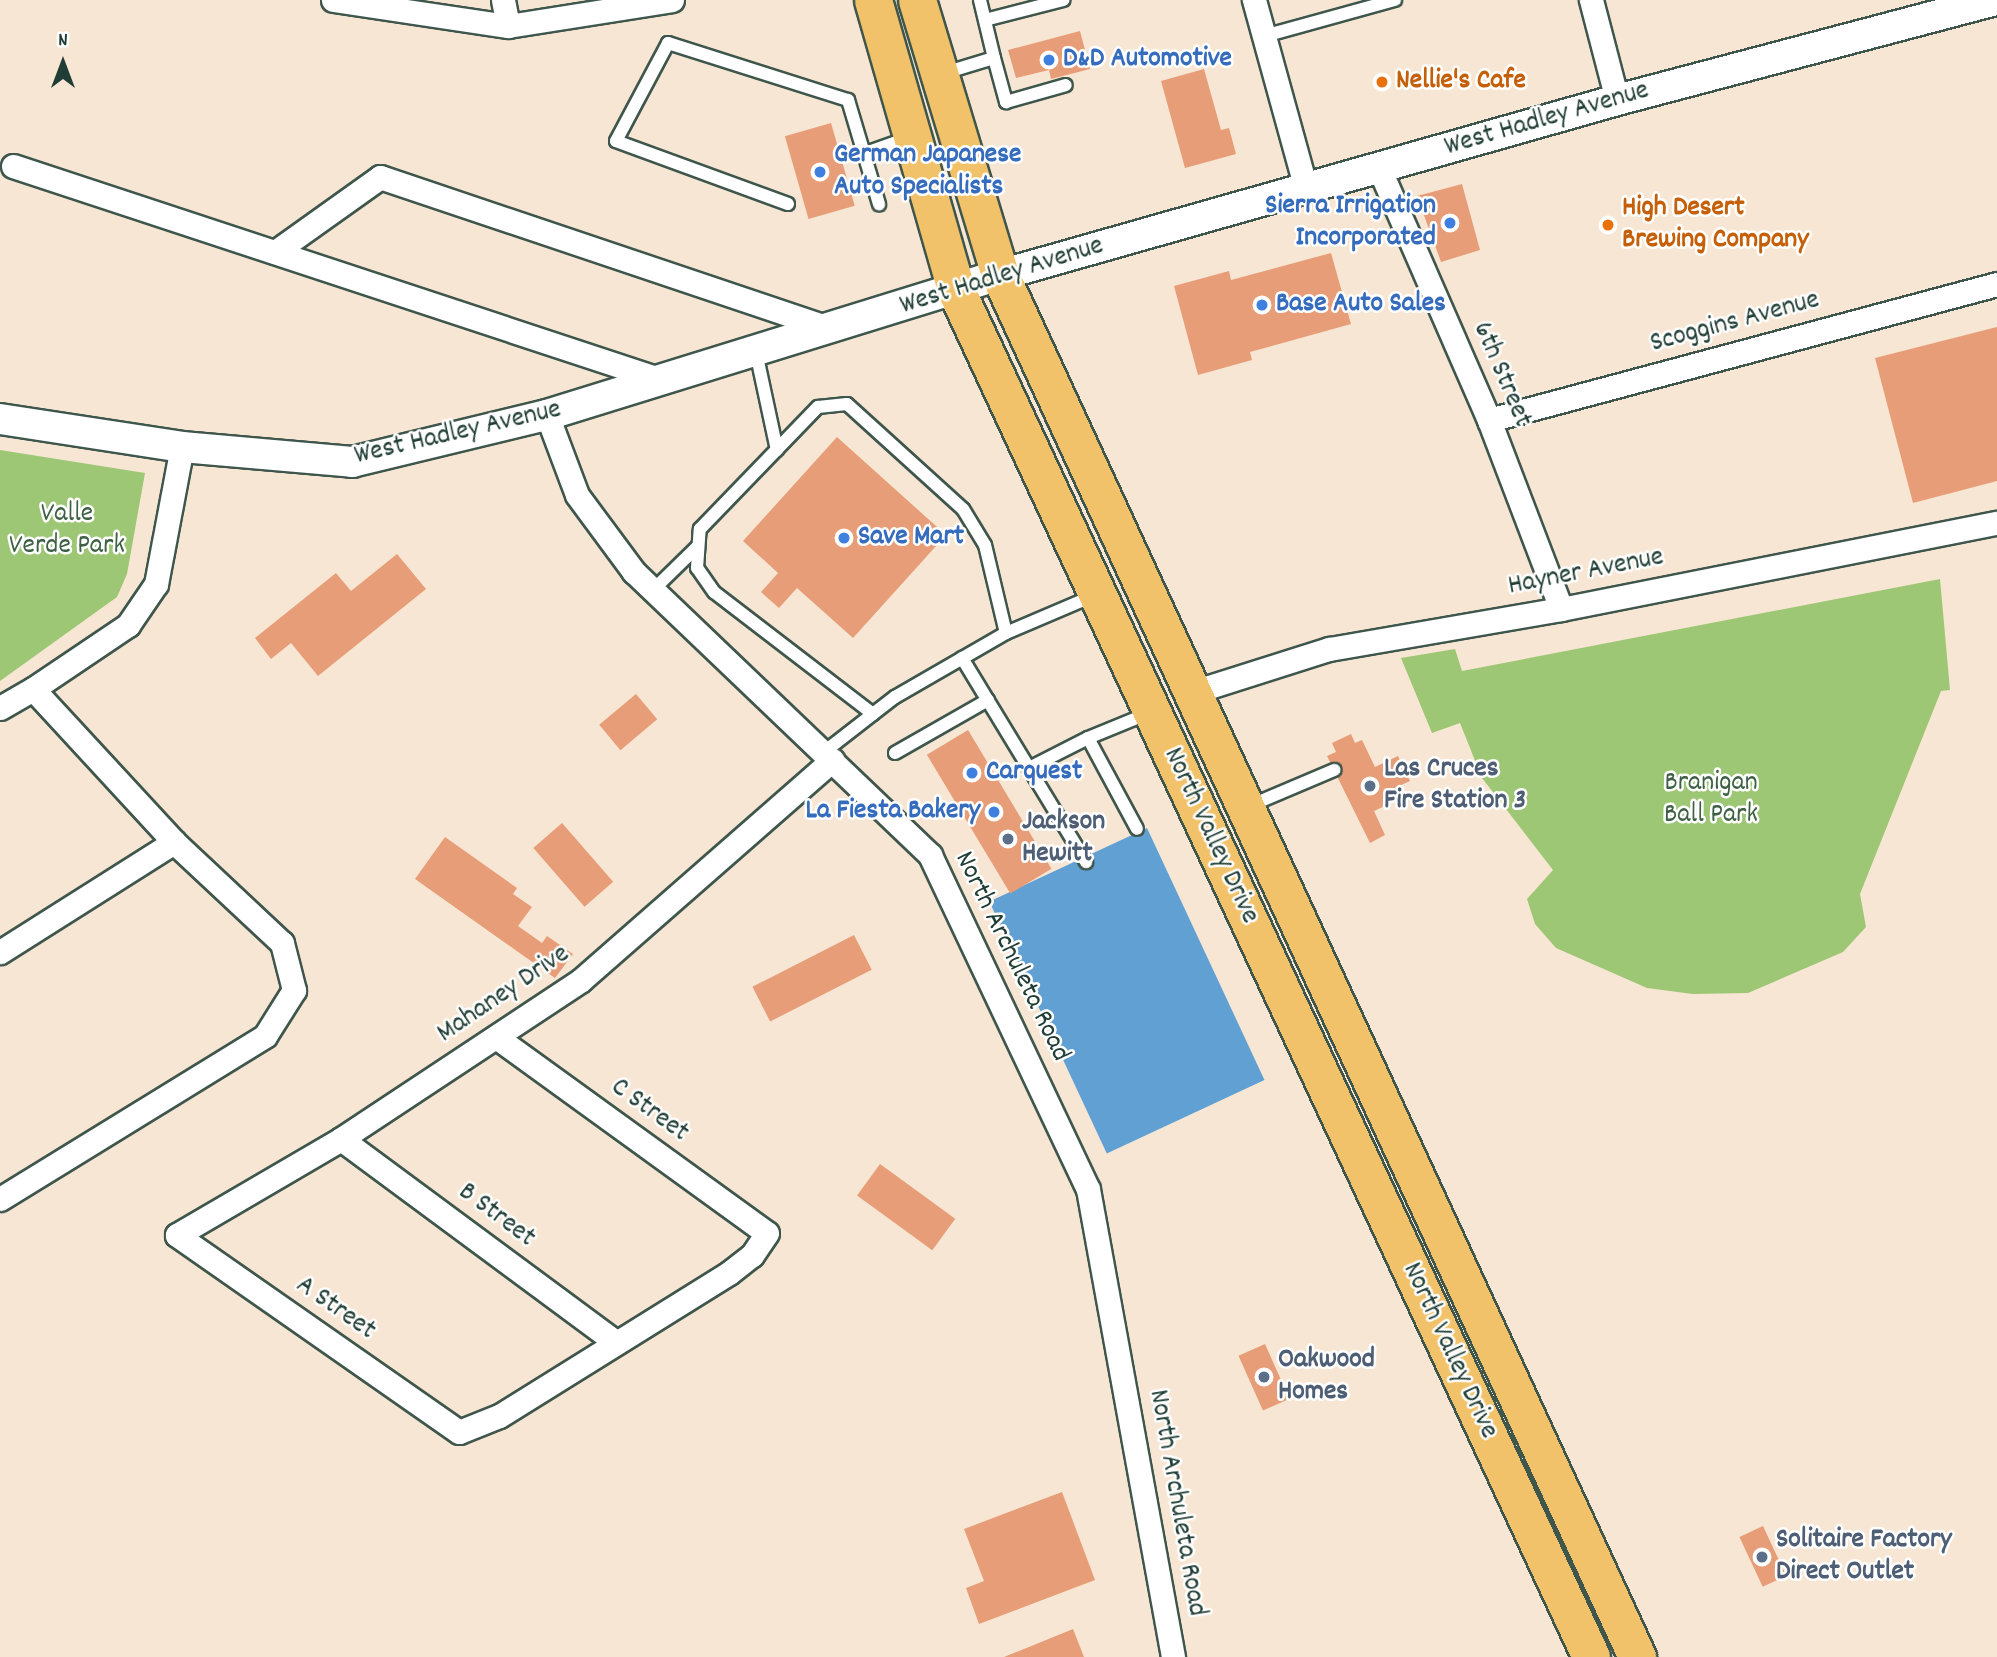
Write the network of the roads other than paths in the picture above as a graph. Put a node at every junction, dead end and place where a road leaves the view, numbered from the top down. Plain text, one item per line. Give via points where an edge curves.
1 (333, 0) edge
2 (503, 0) edge
3 (673, 0) edge
4 (873, 0) edge
5 (917, 0) edge
6 (980, 0) edge
7 (1063, 0) edge
8 (1254, 0) edge
9 (1395, 0) edge
10 (1591, 0) edge
11 (1996, 0) edge
12 (1936, 8) edge
13 (985, 20) junction
14 (508, 26) junction
15 (1264, 36) junction
16 (994, 58) junction
17 (940, 74) junction
18 (1066, 85) dead end
19 (1617, 100) junction
20 (912, 136) junction
21 (863, 154) junction
22 (13, 166) dead end
23 (1379, 168) junction
24 (1306, 189) junction
25 (788, 204) dead end
26 (879, 204) dead end
27 (275, 252) junction
28 (1000, 275) junction
29 (1997, 284) edge
30 (956, 290) junction
31 (833, 329) junction
32 (756, 352) junction
33 (662, 380) junction
34 (547, 415) junction
35 (0, 419) edge
36 (1489, 420) junction
37 (182, 447) junction
38 (777, 450) junction
39 (1997, 523) edge
40 (697, 547) junction
41 (653, 590) junction
42 (1098, 594) junction
43 (1561, 609) junction
44 (1006, 633) junction
45 (962, 658) junction
46 (33, 690) junction
47 (1189, 693) junction
48 (988, 700) junction
49 (0, 708) edge
50 (1153, 712) junction
51 (873, 714) junction
52 (1088, 738) junction
53 (895, 753) dead end
54 (828, 756) junction
55 (1029, 768) junction
56 (1334, 771) dead end
57 (1243, 808) junction
58 (1137, 830) dead end
59 (174, 842) junction
60 (1086, 862) dead end
61 (0, 952) edge
62 (496, 1037) junction
63 (341, 1139) junction
64 (0, 1199) edge
65 (177, 1234) joint
66 (615, 1342) junction
67 (1173, 1657) edge
68 (1591, 1657) edge
69 (1637, 1657) edge

1 - 14 street
2 - 14 street
3 - 14 street
4 - 20 main road, North Valley Drive
5 - 17 main road, North Valley Drive
6 - 13 lane
7 - 13 lane
8 - 15 street
9 - 15 lane
10 - 19 street
11 - 12 street, West Hadley Avenue
12 - 19 street, West Hadley Avenue
13 - 16 lane
15 - 24 street
16 - 17 lane
16 - 18 lane via 1006,102
17 - 28 main road, North Valley Drive
19 - 23 street, West Hadley Avenue
20 - 21 lane
20 - 30 main road, North Valley Drive
21 - 25 lane via 848,100 668,43 616,141
21 - 26 lane
22 - 27 street
23 - 24 street, West Hadley Avenue
23 - 36 street, 6th Street
24 - 28 street, West Hadley Avenue
27 - 31 street via 380,177
27 - 33 street
28 - 30 street, West Hadley Avenue
28 - 47 main road, North Valley Drive
29 - 36 street, Scoggins Avenue
30 - 31 street, West Hadley Avenue
30 - 42 main road, North Valley Drive
31 - 32 street, West Hadley Avenue
32 - 33 street, West Hadley Avenue
32 - 38 lane
33 - 34 street, West Hadley Avenue
34 - 37 street, West Hadley Avenue via 352,462
34 - 41 street, North Archuleta Road via 577,495 634,572
35 - 37 street, West Hadley Avenue
36 - 43 street, 6th Street
37 - 46 street via 156,584 128,625
38 - 40 lane via 700,529
38 - 44 lane via 818,407 847,404 963,509 985,545
39 - 43 street, Hayner Avenue
40 - 41 lane
40 - 51 lane via 697,568 714,592
41 - 54 street, North Archuleta Road
42 - 44 lane
42 - 50 main road, North Valley Drive
43 - 47 street, Hayner Avenue via 1329,649
44 - 45 lane
45 - 48 lane
45 - 51 lane
46 - 49 street
46 - 59 street
47 - 57 main road, North Valley Drive
48 - 53 lane
48 - 55 lane
50 - 52 lane
50 - 68 main road, North Valley Drive
51 - 54 lane
52 - 55 lane
52 - 58 lane
54 - 62 street, Mahaney Drive via 581,981
54 - 67 street, North Archuleta Road via 930,855 1088,1189
55 - 60 lane
56 - 57 lane
57 - 69 main road, North Valley Drive
59 - 61 street
59 - 64 street via 282,943 294,990 265,1036
62 - 63 street, Mahaney Drive
62 - 66 street, C Street via 767,1233 752,1255 729,1273
63 - 65 street, Mahaney Drive
63 - 66 street, B Street
65 - 66 street, A Street via 458,1432 499,1416

